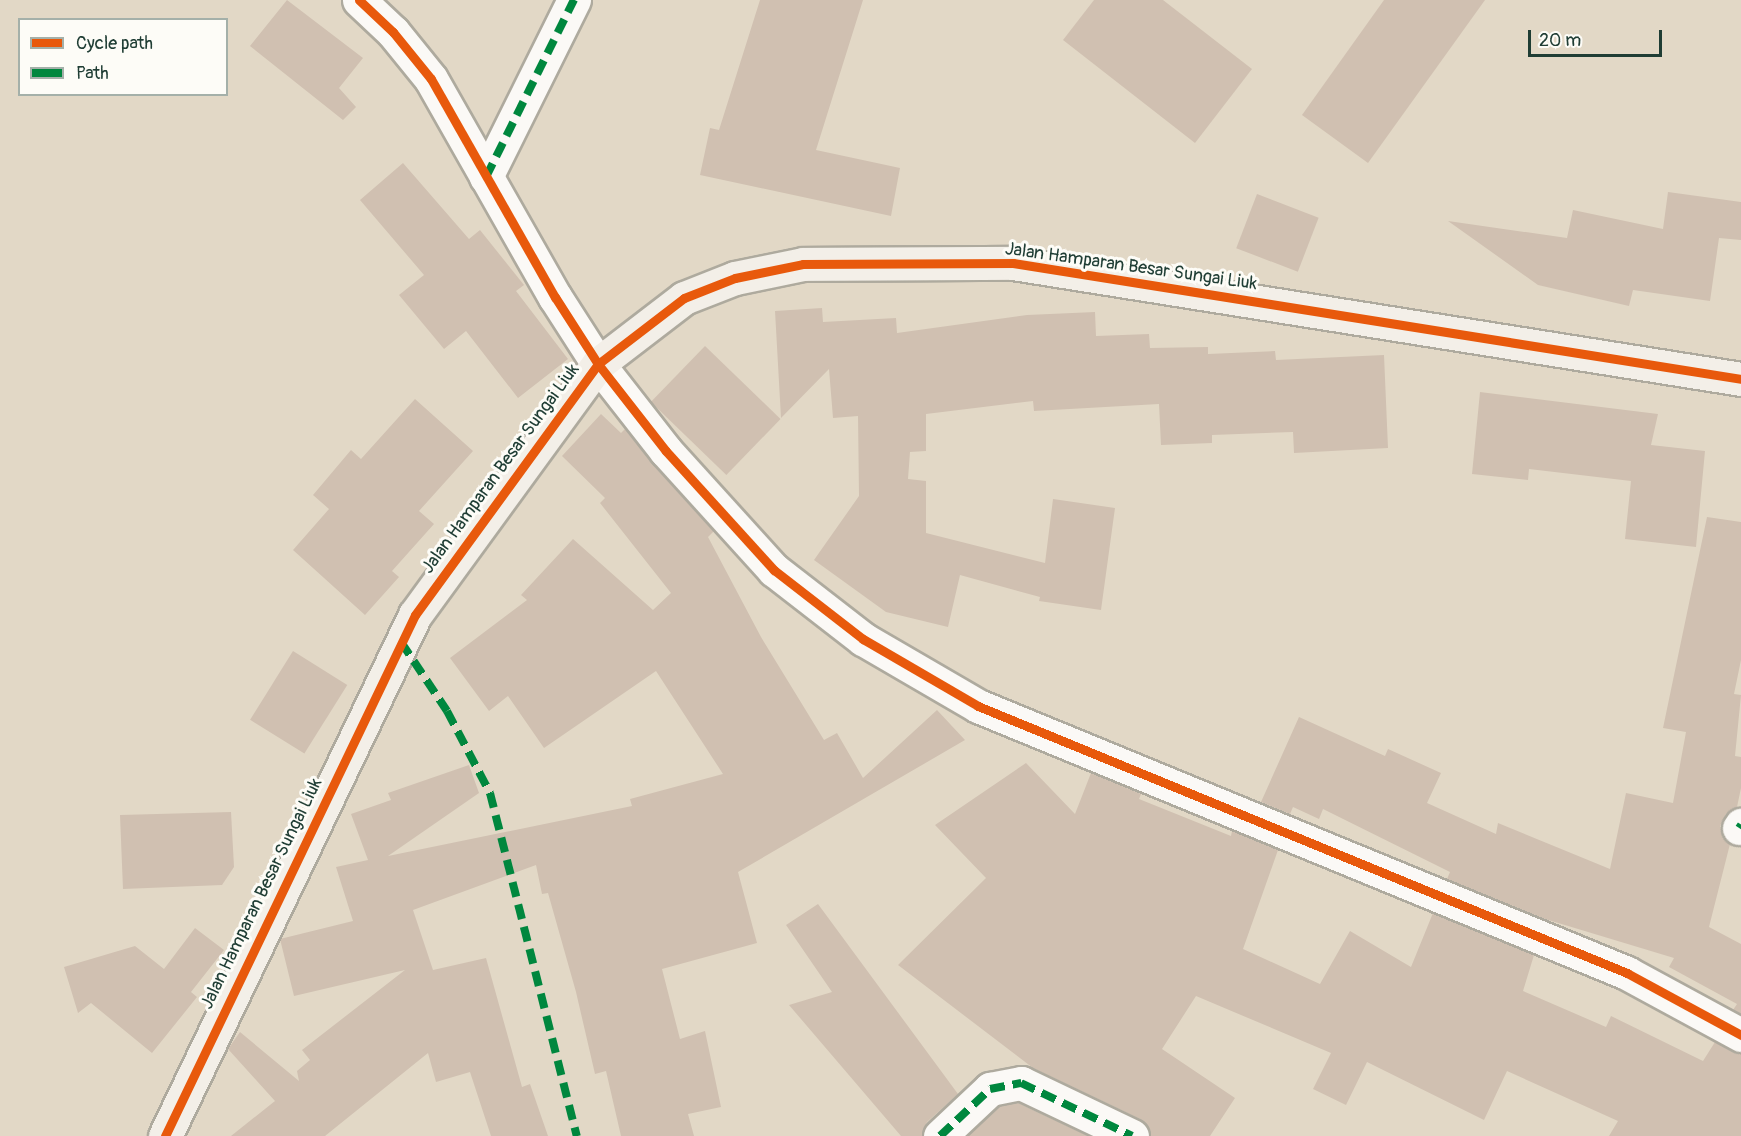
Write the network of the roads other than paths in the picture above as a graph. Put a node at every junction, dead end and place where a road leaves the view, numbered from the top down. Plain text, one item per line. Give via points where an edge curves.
1 (359, 0) edge
2 (574, 0) edge
3 (486, 177) junction
4 (598, 364) junction
5 (1741, 379) edge
6 (1741, 1035) edge
7 (165, 1136) edge
8 (940, 1136) edge
9 (1132, 1136) edge

1 - 3 street via 393,32 431,79
2 - 3 street
3 - 4 street
4 - 5 street, Jalan Hamparan Besar Sungai Liuk via 684,298 735,278 803,264 1013,263
4 - 6 street via 673,459 774,570 863,639 978,706 1627,973
4 - 7 street, Jalan Hamparan Besar Sungai Liuk via 415,615
8 - 9 street via 990,1089 1021,1083

